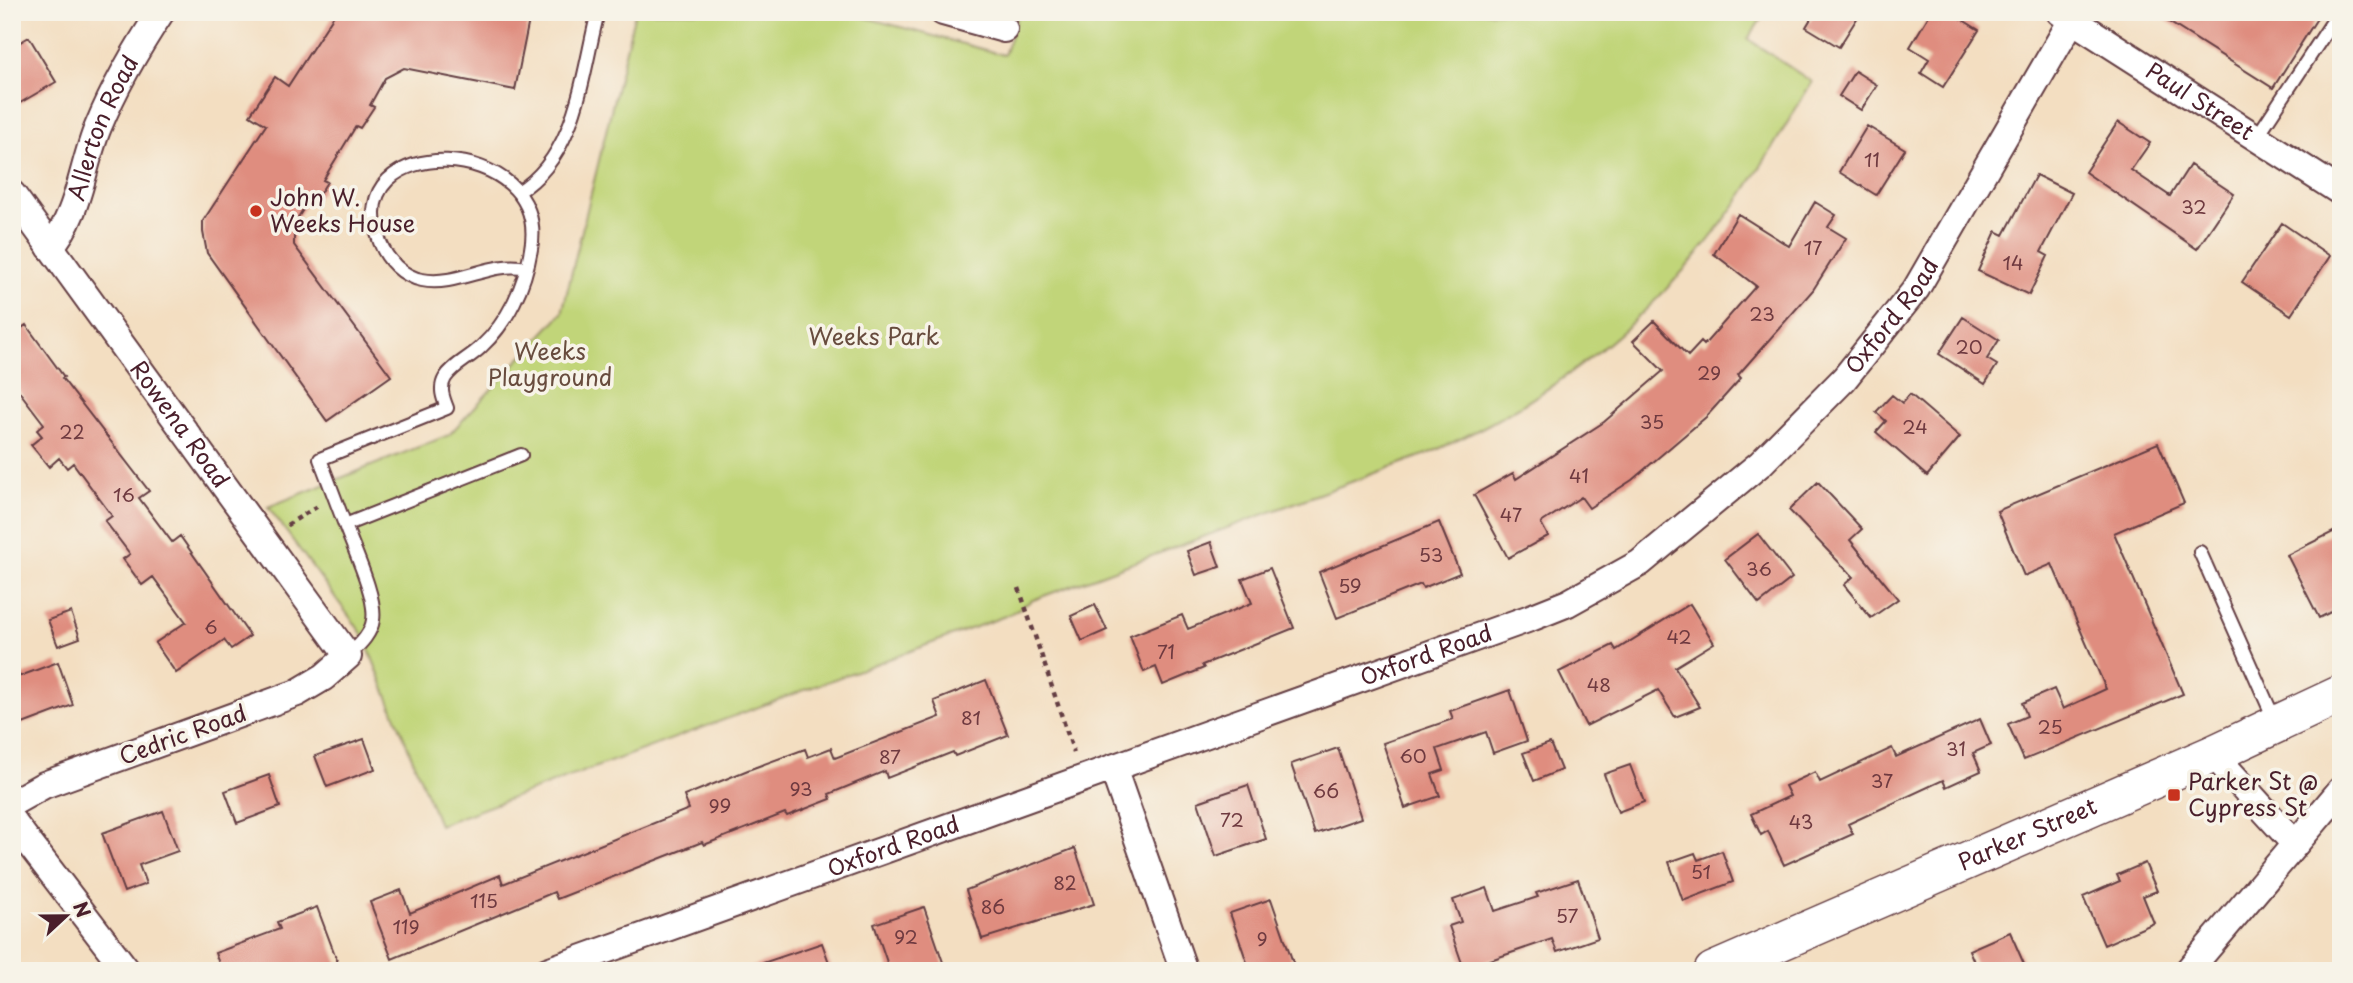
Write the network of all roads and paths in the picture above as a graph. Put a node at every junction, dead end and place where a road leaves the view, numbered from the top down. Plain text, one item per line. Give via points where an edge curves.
1 (162, 12) edge
2 (598, 12) edge
3 (943, 12) edge
4 (2339, 12) edge
5 (2068, 15) edge
6 (1004, 29) dead end
7 (2256, 138) junction
8 (518, 192) junction
9 (2341, 192) edge
10 (12, 194) edge
11 (50, 247) junction
12 (526, 268) junction
13 (521, 455) dead end
14 (334, 497) junction
15 (345, 524) junction
16 (283, 527) dead end
17 (2200, 552) dead end
18 (1019, 588) dead end
19 (348, 656) junction
20 (2341, 694) edge
21 (2276, 724) junction
22 (2213, 754) junction
23 (1113, 768) junction
24 (1083, 778) junction
25 (2341, 790) edge
26 (12, 803) edge
27 (12, 821) edge
28 (2295, 844) junction
29 (127, 971) edge
30 (547, 971) edge
31 (1184, 971) edge
32 (1713, 971) edge
33 (2188, 971) edge

1 - 11 street, Allerton Road via 110,100 65,229
2 - 8 lane via 559,151 542,175
3 - 6 street
4 - 7 lane
5 - 7 street, Paul Street
5 - 23 street, Oxford Road via 1916,289 1819,406 1673,538 1640,563 1568,603
7 - 9 street, Paul Street
8 - 12 lane via 533,240
8 - 12 lane via 486,169 455,162 418,162 388,180 374,218 388,258 422,280
10 - 11 street, Rowena Road
11 - 19 street, Rowena Road
12 - 14 lane via 514,302 494,334 443,381 447,408 320,458
13 - 15 lane
14 - 15 lane
14 - 16 path
15 - 19 lane via 373,622 368,635
17 - 21 lane
18 - 24 path
19 - 26 street, Cedric Road via 297,693 44,785
20 - 21 main road, Parker Street
21 - 22 main road, Parker Street
22 - 28 street
22 - 32 main road, Parker Street
23 - 24 street, Oxford Road
23 - 31 street
24 - 30 street, Oxford Road
25 - 28 street
27 - 29 street
28 - 33 street

